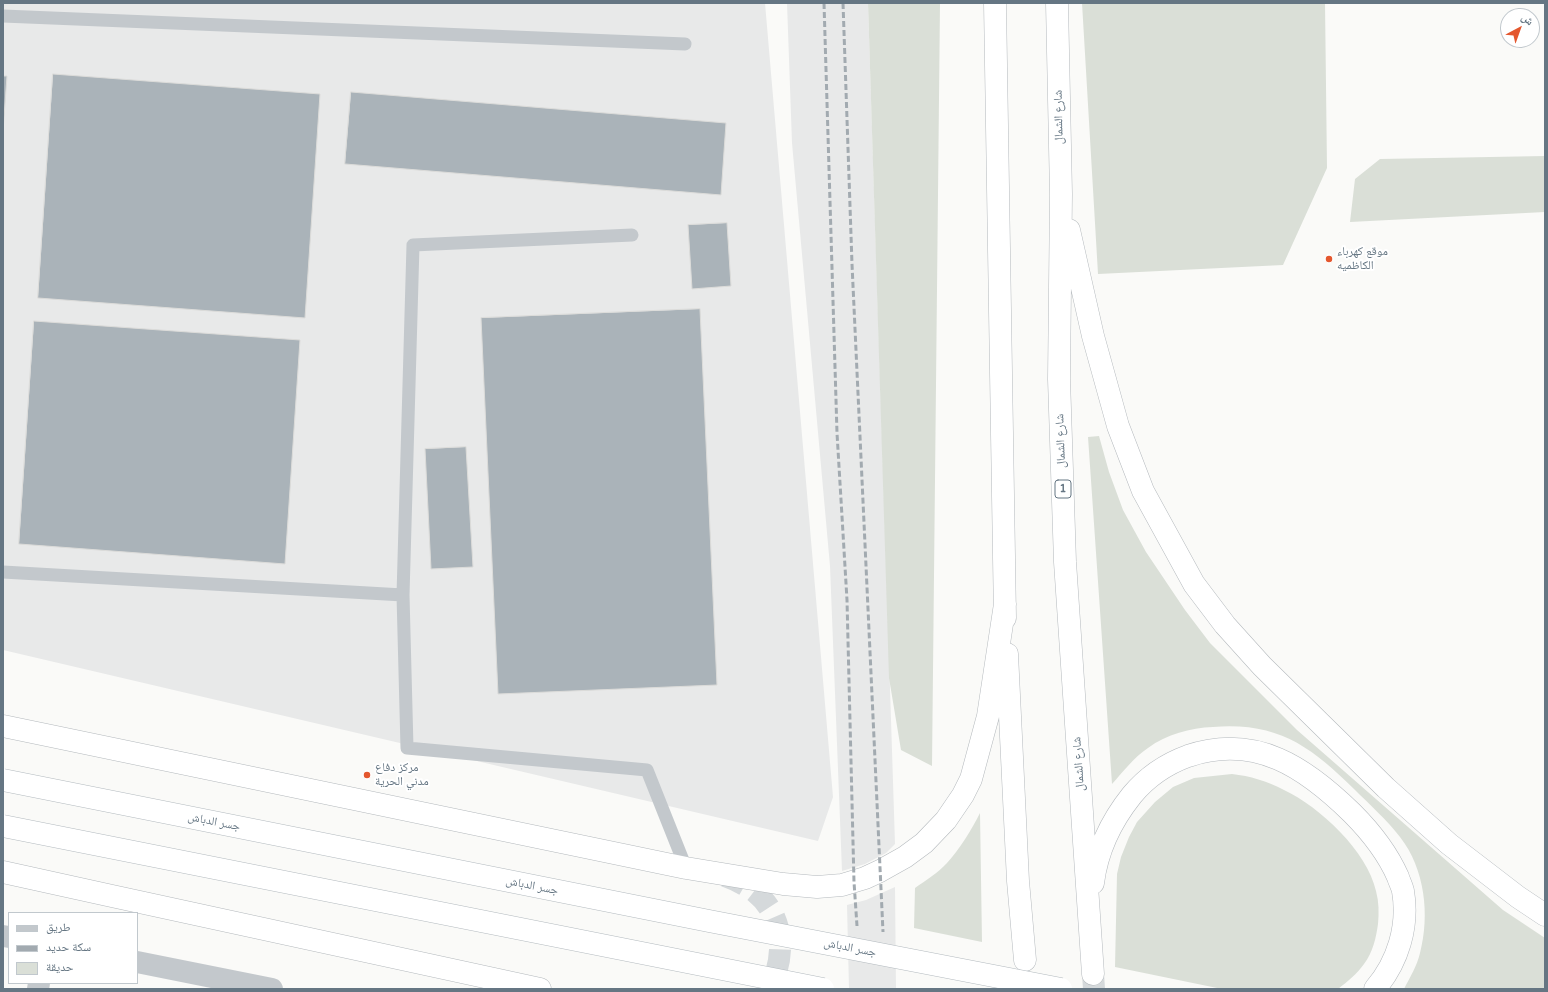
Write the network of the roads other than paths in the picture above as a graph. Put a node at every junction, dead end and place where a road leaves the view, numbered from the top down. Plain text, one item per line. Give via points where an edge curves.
1 (995, 3) edge
2 (1057, 3) edge
3 (3, 16) edge
4 (684, 44) dead end
5 (1061, 194) junction
6 (632, 235) dead end
7 (3, 572) edge
8 (403, 595) junction
9 (1005, 604) junction
10 (3, 726) edge
11 (3, 780) edge
12 (3, 826) edge
13 (686, 868) junction
14 (3, 872) edge
15 (1089, 912) junction
16 (1545, 915) edge
17 (1025, 960) dead end
18 (138, 962) edge
19 (1094, 974) tunnel mouth
20 (250, 987) edge
21 (272, 989) edge
22 (540, 989) edge
23 (823, 989) edge
24 (1061, 989) edge
25 (1375, 989) edge

1 - 9 main road
2 - 5 main road, شارع الشمال / 1
3 - 4 lane
5 - 15 main road, شارع الشمال / 1 via 1059,379 1065,562
5 - 16 main road via 1093,336 1118,426 1143,491 1194,584 1224,625 1262,666 1386,788 1449,844
6 - 8 lane via 412,245
7 - 8 lane
8 - 13 lane via 408,748 646,770
9 - 13 main road via 988,716 971,780 946,820 924,843 880,871 842,885 817,887 783,884
9 - 17 main road via 1018,881
10 - 13 main road
11 - 24 main road, جسر الدباش, bridge
12 - 23 main road, bridge
14 - 22 main road
15 - 19 main road, شارع الشمال / 1
15 - 25 main road via 1094,879 1113,822 1139,787 1156,772 1202,751 1217,748 1251,750 1273,756 1296,767 1339,800 1366,826 1394,868 1403,890 1403,931 1399,950 1391,968
18 - 20 street
20 - 21 street

